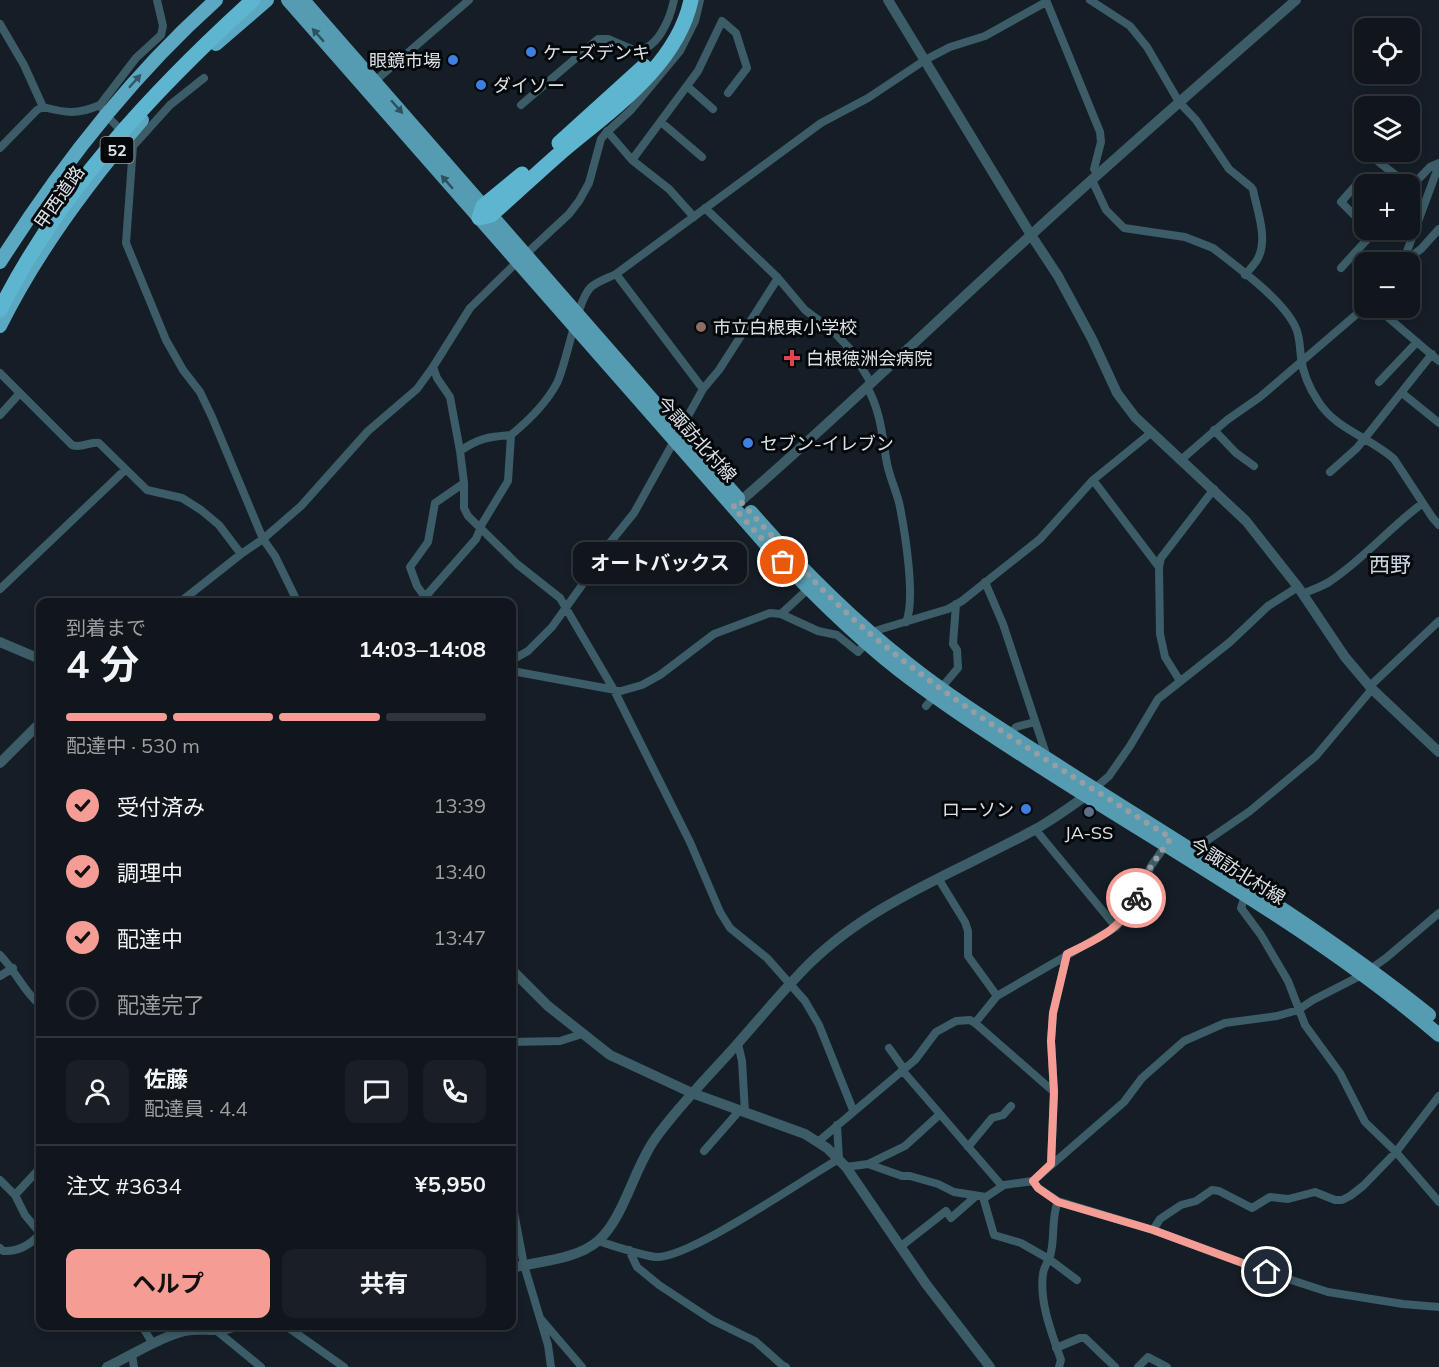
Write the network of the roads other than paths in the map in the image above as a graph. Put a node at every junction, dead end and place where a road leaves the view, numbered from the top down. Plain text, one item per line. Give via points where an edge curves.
1 (157, 0) edge
2 (216, 0) edge
3 (245, 0) edge
4 (253, 0) edge
5 (267, 0) edge
6 (288, 0) edge
7 (303, 0) edge
8 (469, 0) edge
9 (674, 0) edge
10 (683, 0) edge
11 (691, 0) edge
12 (700, 0) edge
13 (888, 0) edge
14 (1089, 0) edge
15 (1296, 0) edge
16 (1046, 1) edge
17 (0, 24) edge
18 (925, 60) junction
19 (204, 78) dead end
20 (375, 81) junction
21 (687, 86) junction
22 (728, 93) dead end
23 (1179, 102) junction
24 (521, 105) dead end
25 (43, 107) junction
26 (713, 109) dead end
27 (102, 110) junction
28 (661, 122) junction
29 (608, 131) junction
30 (130, 141) junction
31 (0, 148) edge
32 (702, 157) dead end
33 (633, 160) junction
34 (1379, 162) edge
35 (1439, 164) edge
36 (1394, 174) edge
37 (1420, 176) edge
38 (1095, 177) junction
39 (1354, 187) edge
40 (705, 208) junction
41 (484, 213) junction
42 (1354, 215) edge
43 (694, 217) junction
44 (1439, 229) edge
45 (1030, 235) junction
46 (1367, 240) edge
47 (1408, 252) edge
48 (1417, 252) edge
49 (521, 258) junction
50 (0, 262) edge
51 (1341, 268) dead end
52 (616, 274) junction
53 (1245, 275) junction
54 (778, 278) junction
55 (0, 299) edge
56 (0, 310) edge
57 (1354, 316) edge
58 (1389, 318) edge
59 (576, 322) junction
60 (0, 326) edge
61 (1417, 342) junction
62 (1435, 358) edge
63 (1301, 360) junction
64 (433, 367) junction
65 (0, 373) edge
66 (1379, 382) dead end
67 (869, 385) junction
68 (703, 389) junction
69 (20, 393) junction
70 (1402, 393) junction
71 (0, 415) edge
72 (1439, 423) edge
73 (1214, 430) junction
74 (1152, 432) junction
75 (510, 435) junction
76 (676, 435) junction
77 (1364, 439) junction
78 (460, 451) junction
79 (1182, 459) junction
80 (1254, 466) dead end
81 (125, 470) junction
82 (1330, 472) dead end
83 (1094, 480) junction
84 (464, 483) junction
85 (1214, 489) junction
86 (1423, 503) junction
87 (737, 504) junction
88 (1439, 525) edge
89 (480, 530) junction
90 (263, 539) junction
91 (241, 554) junction
92 (1159, 567) junction
93 (985, 582) junction
94 (808, 588) junction
95 (0, 589) edge
96 (1300, 590) junction
97 (185, 598) edge
98 (296, 598) edge
99 (422, 598) edge
100 (425, 598) edge
101 (956, 604) junction
102 (566, 608) junction
103 (782, 614) junction
104 (1439, 621) edge
105 (906, 622) junction
106 (870, 640) junction
107 (0, 642) edge
108 (36, 657) edge
109 (516, 658) edge
110 (516, 672) edge
111 (1180, 681) junction
112 (1371, 688) junction
113 (614, 690) junction
114 (933, 697) junction
115 (1035, 722) junction
116 (36, 727) edge
117 (1010, 736) junction
118 (1439, 752) edge
119 (1048, 760) junction
120 (0, 763) edge
121 (1090, 792) junction
122 (1035, 829) junction
123 (1168, 842) junction
124 (1192, 851) junction
125 (938, 878) junction
126 (1245, 896) junction
127 (1439, 913) edge
128 (1116, 927) junction
129 (1067, 954) junction
130 (0, 955) edge
131 (13, 968) junction
132 (1366, 972) junction
133 (516, 974) edge
134 (0, 975) edge
135 (790, 984) junction
136 (997, 996) junction
137 (36, 1001) edge
138 (1298, 1010) junction
139 (975, 1023) junction
140 (1439, 1023) edge
141 (582, 1034) junction
142 (1439, 1035) edge
143 (516, 1042) edge
144 (738, 1044) junction
145 (888, 1048) dead end
146 (903, 1069) junction
147 (1054, 1092) junction
148 (692, 1093) junction
149 (1439, 1096) edge
150 (1011, 1106) dead end
151 (853, 1110) junction
152 (743, 1111) junction
153 (939, 1115) junction
154 (837, 1125) junction
155 (819, 1142) junction
156 (968, 1147) junction
157 (704, 1151) dead end
158 (1396, 1152) junction
159 (843, 1163) junction
160 (868, 1164) junction
161 (1051, 1164) junction
162 (36, 1172) edge
163 (0, 1180) edge
164 (1033, 1181) junction
165 (1002, 1186) junction
166 (15, 1195) junction
167 (979, 1196) junction
168 (1058, 1202) junction
169 (1439, 1202) edge
170 (516, 1223) edge
171 (36, 1229) edge
172 (1153, 1230) junction
173 (36, 1237) edge
174 (598, 1240) junction
175 (900, 1247) junction
176 (0, 1248) edge
177 (629, 1250) junction
178 (1049, 1259) junction
179 (524, 1264) junction
180 (516, 1267) edge
181 (1077, 1280) dead end
182 (1439, 1307) edge
183 (538, 1315) junction
184 (144, 1330) edge
185 (173, 1330) edge
186 (188, 1330) edge
187 (210, 1330) edge
188 (222, 1330) edge
189 (291, 1330) edge
190 (218, 1331) junction
191 (167, 1338) junction
192 (153, 1344) junction
193 (1056, 1348) junction
194 (132, 1355) junction
195 (107, 1367) edge
196 (134, 1367) edge
197 (261, 1367) edge
198 (345, 1367) edge
199 (551, 1367) edge
200 (582, 1367) edge
201 (786, 1367) edge
202 (990, 1367) edge
203 (1059, 1367) edge
204 (1115, 1367) edge
205 (1138, 1367) edge
206 (1167, 1367) edge

1 - 27 street via 163,26 161,35 136,58
27 -> 2 highway, 甲西道路 / 52
3 - 55 highway, bridge via 154,88 96,155 47,222
4 - 56 highway, bridge via 189,59 101,158 52,225
5 - 30 highway, 甲西道路 / 52 via 161,98
41 -> 6 main road, 今諏訪北村線
7 - 20 main road, 今諏訪北村線
8 - 20 street
9 - 24 street via 660,33 649,47 636,51 608,39 598,39
10 - 41 highway via 675,27 650,60
11 - 41 highway via 675,42 631,93
12 - 29 street via 695,21 680,51 631,110
13 - 18 street
14 - 23 street via 1130,26
15 - 23 street
16 - 18 street via 985,36
16 - 38 street via 1100,132
17 - 25 street
18 - 40 street via 821,123
18 - 45 street
19 - 30 street
20 -> 41 main road, 今諏訪北村線
21 - 22 street via 722,21 736,33 747,68
21 - 26 street
21 - 28 street
23 - 38 street
23 - 53 street via 1229,169 1252,188 1260,221 1261,250
25 - 27 street via 67,113
25 - 31 street
27 - 30 street
27 - 50 highway, 甲西道路 / 52
28 - 32 street
28 - 33 street
29 - 33 street
29 - 49 street via 601,139 589,183 579,201
30 - 60 highway, 甲西道路 / 52 via 98,174 64,221
30 - 90 street via 126,243 166,340 212,417
33 - 43 street via 665,185
34 - 36 street
35 - 37 street
35 - 47 street
38 - 45 street
38 - 53 street via 1106,210 1124,228 1200,242
39 - 42 street via 1341,202
40 - 43 street
40 - 54 street
41 - 49 main road, 今諏訪北村線
43 - 52 street
44 - 48 street
45 - 67 street
45 - 74 street via 1070,298 1117,393
46 - 51 street
49 - 59 main road, 今諏訪北村線
49 - 64 street via 470,308
52 - 59 street via 592,287
52 - 68 street
53 - 63 street via 1278,302 1293,322
54 - 67 street via 805,310 851,350
54 - 68 street
57 - 63 street
58 - 61 street
59 - 75 street via 553,390
59 - 76 main road, 今諏訪北村線
61 - 62 street
61 - 66 street
62 - 70 street
63 - 73 street via 1260,398
63 - 77 street via 1317,401 1331,418
64 - 78 street via 450,397
64 - 90 street via 417,389 368,431 301,506
65 - 69 street
67 - 87 street
67 - 105 street via 900,506 912,597
68 - 76 street
69 - 71 street
69 - 81 street via 72,445 99,443
70 - 72 street
70 - 77 street
73 - 79 street
73 - 80 street
74 - 79 street
74 - 83 street
75 - 78 street via 487,437
75 - 89 street via 508,481
76 - 87 main road, 今諏訪北村線
76 - 102 street via 634,513
77 - 82 street
77 - 86 street via 1394,459
78 - 84 street
79 - 85 street
81 - 91 street via 147,490 182,498 196,506 219,525
81 - 95 street
83 - 92 street
83 - 93 street via 1040,539
84 - 89 street via 464,508
84 - 99 street via 435,503 428,542 410,567
85 - 92 street via 1161,558
85 - 96 street via 1246,521
86 - 88 street
86 - 96 street via 1350,567 1326,583
87 - 94 main road, 今諏訪北村線
87 - 106 main road, 今諏訪北村線
89 - 100 street
89 - 102 street via 560,598
90 - 91 street
90 - 98 street
91 - 97 street
92 - 111 street via 1160,634 1165,657
93 - 101 street
93 - 115 street
94 - 103 street
94 - 106 main road, 今諏訪北村線
96 - 111 street via 1268,606
96 - 112 street
101 - 105 street
101 - 114 street via 953,644 958,668
102 - 109 street via 541,640
102 - 113 street
103 - 106 street via 837,635 858,652
103 - 113 street via 770,613 714,634 660,675 642,685
104 - 112 street
105 - 106 street via 878,630
106 - 114 main road, 今諏訪北村線
107 - 108 street
110 - 113 street
111 - 121 street via 1158,699 1109,776
112 - 118 street
112 - 124 street via 1316,756 1250,811
113 - 135 street via 690,842 720,912 730,928 767,958
114 - 117 main road, 今諏訪北村線
114 - 121 main road, 今諏訪北村線
115 - 117 street via 1016,728
115 - 119 street
116 - 120 street
117 - 119 main road, 今諏訪北村線
119 - 121 main road, 今諏訪北村線
121 - 122 street
121 - 123 main road, 今諏訪北村線
122 - 125 street
122 - 128 street
123 - 124 main road, 今諏訪北村線
123 - 126 main road, 今諏訪北村線
123 - 128 street
124 - 132 main road, 今諏訪北村線 via 1293,915
125 - 135 street via 866,917 841,935
125 - 136 street via 965,922 968,956
126 - 132 main road, 今諏訪北村線
126 - 138 street via 1241,908 1288,981
127 - 132 street
128 - 129 street
129 - 136 street
129 - 147 street via 1053,1013
130 - 131 street
131 - 134 street
131 - 137 street
132 - 138 street
132 - 140 main road, 今諏訪北村線
132 - 142 main road, 今諏訪北村線
133 - 141 street
135 - 144 street
135 - 151 street via 806,1001 819,1025
136 - 139 street
138 - 158 street via 1340,1073 1365,1122
138 - 161 street via 1226,1023 1184,1041 1142,1078 1124,1102
139 - 146 street via 956,1021 936,1032
139 - 147 street
141 - 143 street via 560,1041
141 - 148 street via 610,1055
144 - 148 street
144 - 152 street
145 - 146 street
146 - 151 street
146 - 153 street
147 - 161 street
148 - 152 street
148 - 174 street via 648,1150 611,1226
149 - 158 street
150 - 156 street via 992,1118
151 - 154 street
152 - 155 street
152 - 157 street
153 - 156 street
153 - 160 street via 905,1146
154 - 155 street
154 - 159 street
155 - 159 street
156 - 165 street
158 - 169 street
158 - 172 street via 1363,1186 1342,1200 1315,1192 1288,1199 1270,1197 1252,1208 1212,1191 1181,1205
159 - 160 street
159 - 175 street
159 - 177 street via 672,1255 656,1257
160 - 167 street via 954,1192
161 - 164 street
162 - 166 street
163 - 166 street
164 - 165 street
164 - 168 street
165 - 167 street via 986,1197
166 - 171 street
167 - 175 street via 951,1218 946,1211
167 - 178 street via 994,1235 1021,1243
168 - 172 street
168 - 178 street
170 - 179 street
172 - 182 street via 1328,1292
173 - 176 street via 12,1252
174 - 177 street
174 - 179 street via 572,1254
175 - 202 street
177 - 201 street via 637,1267 658,1285 712,1320 755,1341
178 - 181 street
178 - 193 street via 1044,1267 1043,1298
179 - 180 street
179 - 183 street
183 - 199 street
183 - 200 street
184 - 192 street
185 - 191 street
186 - 191 street
187 - 190 street
188 - 190 street
189 - 198 street
190 - 197 street
191 - 192 street
192 - 194 street
193 - 203 street
193 - 204 street via 1085,1338
194 - 195 street
194 - 196 street
205 - 206 street via 1148,1357

